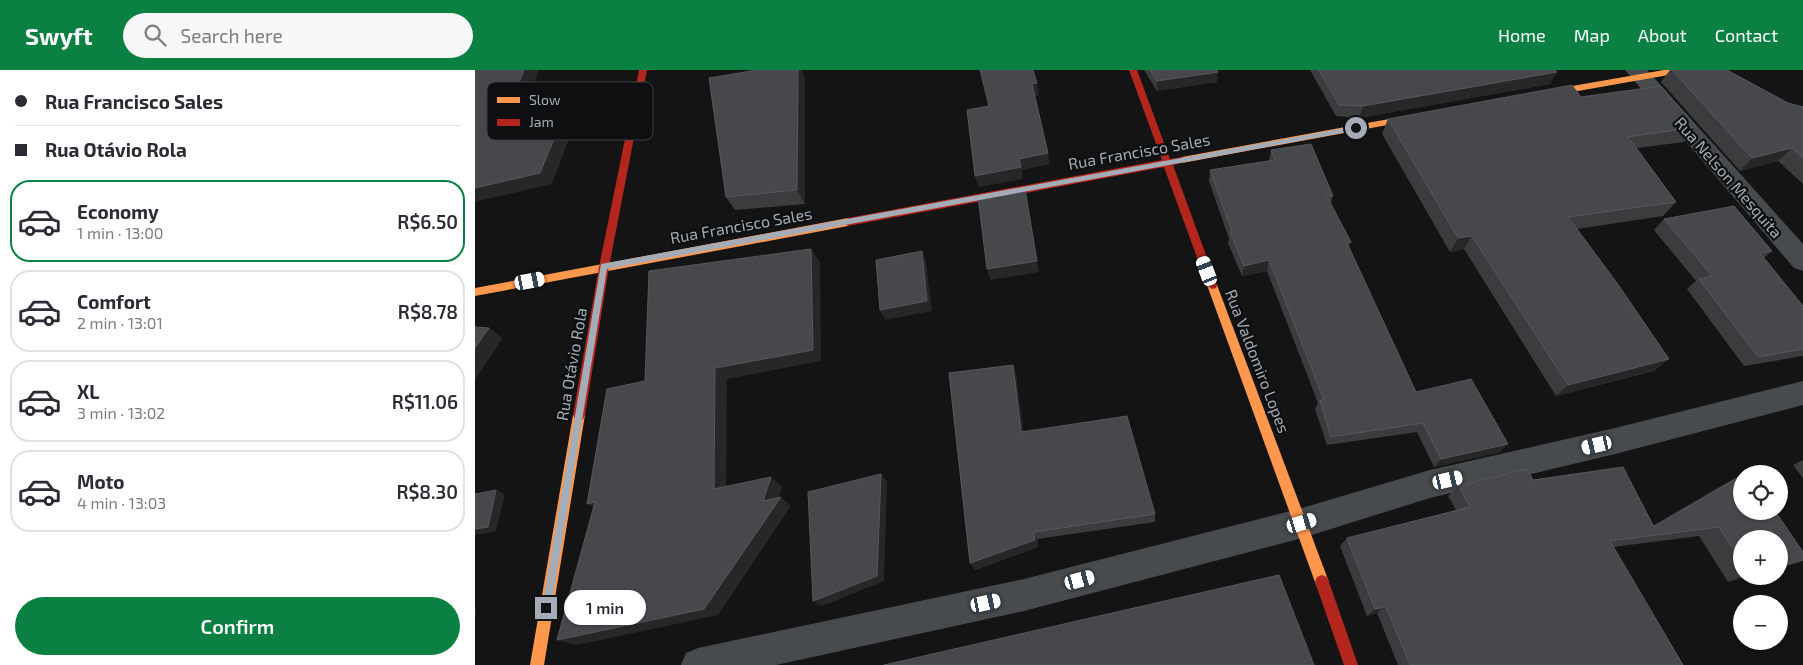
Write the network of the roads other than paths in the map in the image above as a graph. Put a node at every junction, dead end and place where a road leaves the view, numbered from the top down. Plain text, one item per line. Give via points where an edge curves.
1 (1133, 70) edge
2 (1680, 70) edge
3 (1638, 73) edge
4 (1524, 97) edge
5 (1437, 113) edge
6 (629, 140) edge
7 (1166, 163) junction
8 (1803, 262) edge
9 (604, 266) junction
10 (475, 292) edge
11 (1803, 393) edge
12 (1302, 523) junction
13 (537, 665) edge
14 (698, 665) edge
15 (1351, 665) edge

1 - 7 street, Rua Valdomiro Lopes
2 - 3 street
3 - 4 street
3 - 8 street, Rua Nelson Mesquita
5 - 7 street, Rua Francisco Sales
6 - 9 street, Rua Otávio Rola
7 - 9 street, Rua Francisco Sales
7 - 12 street, Rua Valdomiro Lopes
9 - 10 street, Rua Francisco Sales
9 - 13 street, Rua Otávio Rola
11 - 12 street via 1430,484
12 - 14 street via 1025,595
12 - 15 street, Rua Valdomiro Lopes

